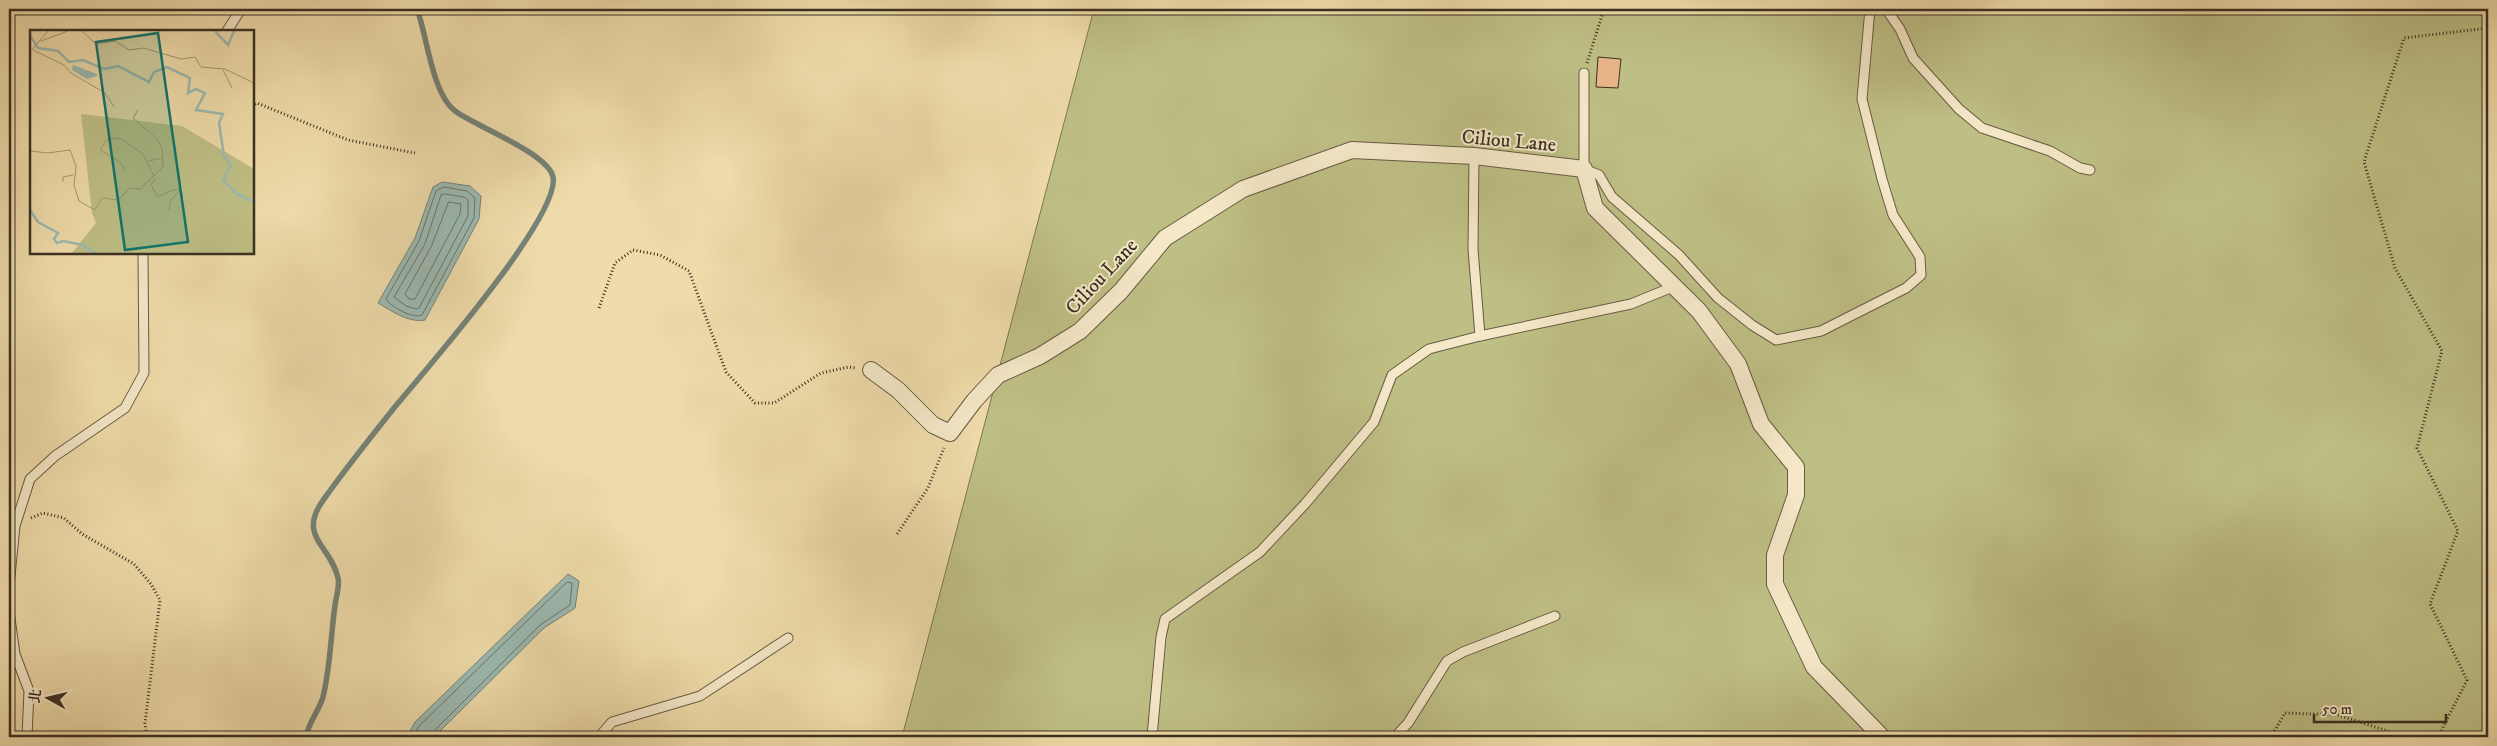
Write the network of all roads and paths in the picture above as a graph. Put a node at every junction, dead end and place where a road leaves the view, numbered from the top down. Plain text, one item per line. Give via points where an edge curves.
1 (242, 9) edge
2 (1604, 9) edge
3 (1870, 9) edge
4 (1886, 9) edge
5 (2488, 28) edge
6 (229, 30) edge
7 (1584, 73) joint
8 (254, 105) edge
9 (415, 153) dead end
10 (1474, 156) junction
11 (1584, 169) junction
12 (2090, 170) dead end
13 (143, 254) edge
14 (1675, 286) junction
15 (599, 308) dead end
16 (1480, 336) junction
17 (871, 370) joint
18 (950, 433) junction
19 (15, 526) junction
20 (897, 534) dead end
21 (9, 586) edge
22 (9, 611) edge
23 (1555, 616) dead end
24 (788, 638) dead end
25 (27, 737) edge
26 (147, 737) edge
27 (599, 737) edge
28 (1152, 737) edge
29 (1394, 737) edge
30 (1882, 737) edge
31 (2271, 737) edge
32 (2406, 737) edge
33 (2438, 737) edge

1 - 6 lane
2 - 7 path
3 - 11 lane via 1862,100 1893,215 1920,257 1921,275 1906,288 1821,330 1776,340 1752,326 1718,298 1679,255 1612,197 1599,176
4 - 12 lane via 1900,29 1913,58 1959,109 1982,128 2050,151
5 - 33 path via 2404,38 2364,162 2395,268 2442,351 2417,448 2458,531 2430,604 2467,680
7 - 11 lane
8 - 9 path via 257,103 348,140
10 - 11 street, Ciliou Lane
10 - 16 lane via 1474,249
10 - 18 street, Ciliou Lane via 1352,150 1243,190 1165,238 1121,291 1080,331 1040,356 998,375
11 - 14 street via 1595,208
13 - 19 lane via 144,373 125,408 55,456 30,479
14 - 16 lane via 1631,304
14 - 30 street via 1699,311 1738,364 1762,424 1796,467 1796,495 1775,554 1775,584 1814,667
15 - 17 path via 615,263 633,250 660,254 689,271 726,372 756,403 774,403 822,373 849,367
16 - 28 lane via 1429,349 1392,375 1374,422 1305,504 1260,552 1166,619
17 - 18 street via 898,390 934,425
18 - 20 path via 928,488
19 - 21 lane
19 - 26 path via 43,513 64,518 82,534 134,564 151,584 160,600
22 - 25 lane via 15,654 29,691
23 - 29 lane via 1463,652 1447,662 1408,723
24 - 27 lane via 700,696 612,722
31 - 32 path via 2285,713 2338,715

